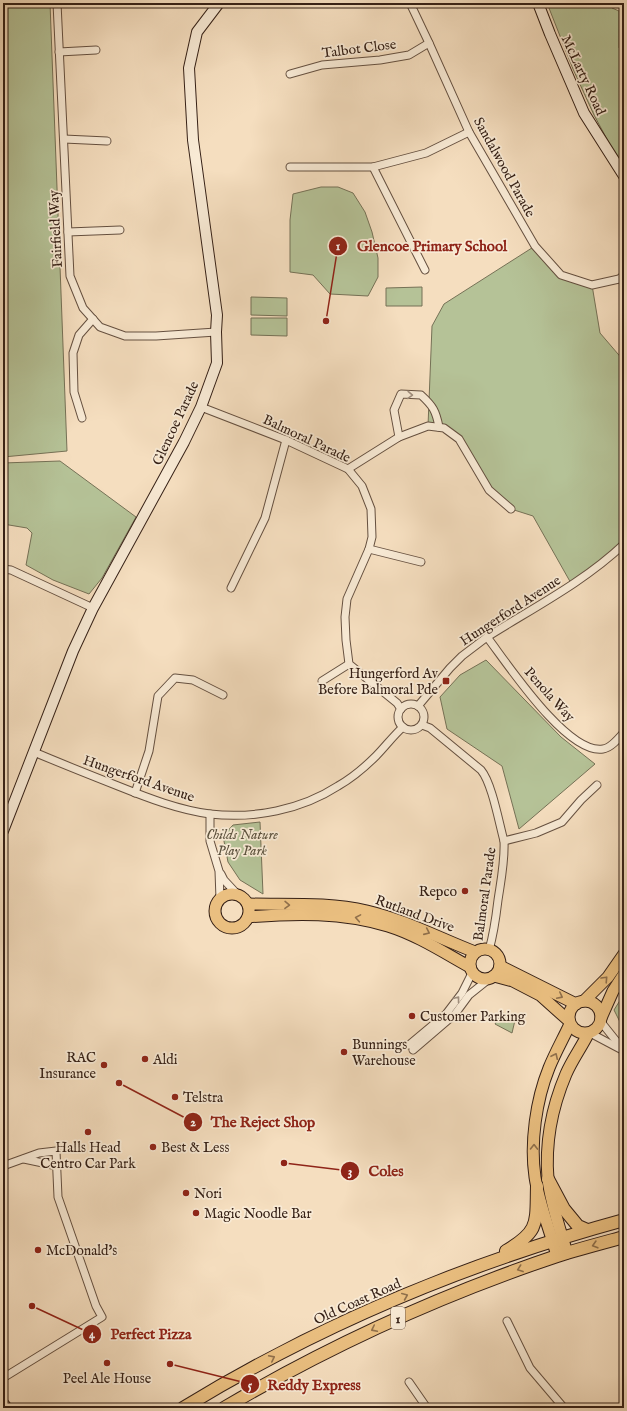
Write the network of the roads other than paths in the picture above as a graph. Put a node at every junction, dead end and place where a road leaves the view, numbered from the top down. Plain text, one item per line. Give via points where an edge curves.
1 (57, 3) edge
2 (219, 3) edge
3 (410, 3) edge
4 (538, 3) edge
5 (429, 43) junction
6 (96, 50) dead end
7 (59, 52) junction
8 (290, 74) dead end
9 (469, 132) junction
10 (64, 138) junction
11 (107, 141) dead end
12 (290, 167) dead end
13 (373, 167) junction
14 (623, 172) edge
15 (120, 230) dead end
16 (68, 232) junction
17 (425, 270) dead end
18 (624, 275) edge
19 (93, 319) junction
20 (216, 332) junction
21 (201, 407) junction
22 (82, 418) dead end
23 (439, 427) junction
24 (399, 437) junction
25 (286, 440) junction
26 (348, 469) junction
27 (511, 509) dead end
28 (624, 544) edge
29 (369, 549) junction
30 (421, 562) dead end
31 (3, 569) edge
32 (231, 588) dead end
33 (93, 608) junction
34 (487, 637) junction
35 (349, 664) junction
36 (322, 681) dead end
37 (223, 695) dead end
38 (418, 706) junction
39 (401, 709) junction
40 (422, 725) junction
41 (403, 727) junction
42 (624, 732) edge
43 (34, 752) junction
44 (597, 785) dead end
45 (135, 792) junction
46 (210, 814) junction
47 (3, 830) edge
48 (504, 841) junction
49 (219, 871) junction
50 (238, 895) junction
51 (220, 899) junction
52 (248, 904) junction
53 (248, 917) junction
54 (489, 950) junction
55 (475, 952) junction
56 (624, 954) edge
57 (500, 966) junction
58 (471, 970) junction
59 (624, 974) edge
60 (492, 977) junction
61 (580, 1002) junction
62 (601, 1020) junction
63 (569, 1022) junction
64 (589, 1033) junction
65 (624, 1051) edge
66 (23, 1159) junction
67 (3, 1166) edge
68 (57, 1166) junction
69 (548, 1180) junction
70 (537, 1186) junction
71 (624, 1220) edge
72 (587, 1230) junction
73 (624, 1237) edge
74 (558, 1239) junction
75 (562, 1255) junction
76 (486, 1263) junction
77 (508, 1321) dead end
78 (3, 1378) edge
79 (409, 1382) dead end
80 (3, 1403) edge
81 (7, 1408) edge
82 (183, 1408) edge
83 (224, 1408) edge
84 (427, 1408) edge
85 (564, 1408) edge

1 - 7 street, Fairfield Way
2 - 20 street, Glencoe Parade via 197,32 189,68 193,140 217,316
3 - 5 street, Sandalwood Parade
4 - 14 street, McLarty Road via 584,113
5 - 8 street, Talbot Close via 409,55 322,65
5 - 9 street, Sandalwood Parade
6 - 7 street
7 - 10 street, Fairfield Way
9 - 13 street via 426,154
9 - 18 street, Sandalwood Parade via 534,246 561,275 592,285 619,279
10 - 11 street
10 - 16 street, Fairfield Way
12 - 13 street
13 - 17 street
15 - 16 street
16 - 19 street, Fairfield Way via 70,276 83,308
19 - 20 street, Fairfield Way via 100,327 125,336
19 - 22 street via 79,334 74,353 74,392
20 - 21 street, Glencoe Parade via 217,363
21 - 25 street, Balmoral Parade
21 - 33 street, Glencoe Parade
23 - 24 street via 428,426
24 -> 23 street via 394,410 401,394 421,395 433,406
23 - 27 street via 459,438 489,490
24 - 26 street
25 - 26 street, Balmoral Parade
25 - 32 street via 265,518
26 - 29 street, Balmoral Parade via 362,486 371,509 372,537
28 - 34 street, Hungerford Avenue via 585,576
29 - 30 street
29 - 35 street, Balmoral Parade via 347,599 345,617
31 - 33 street via 11,570
33 - 43 street, Glencoe Parade via 73,651
34 - 38 street, Hungerford Avenue via 462,656
34 - 42 street, Penola Way via 535,701 571,736 592,749 604,749 618,740
35 - 36 street
35 - 39 street
37 - 45 street via 193,680 175,678 158,696 149,751
38 - 39 street via 410,704
38 - 40 street via 424,714
39 - 41 street via 398,717
40 - 41 street via 414,730
40 - 48 street, Balmoral Parade via 429,727 484,774
41 - 46 street, Hungerford Avenue via 364,767 326,794 269,812 248,815
43 - 45 street, Hungerford Avenue
43 - 47 street, Glencoe Parade
44 - 48 street, Balmoral Parade via 562,822 536,833
45 - 46 street, Hungerford Avenue via 179,807
46 - 49 street via 210,842
48 - 54 street, Balmoral Parade via 504,861
49 - 50 street
49 - 51 street
50 - 51 main road via 227,895
50 - 52 main road
51 - 53 main road via 215,911 221,923 233,928
52 - 53 main road
52 -> 55 main road, Rutland Drive via 341,907 366,911 406,923
58 -> 53 main road, Rutland Drive via 418,938 389,926 358,918 323,914
54 - 55 main road
54 - 57 main road via 496,954
55 - 58 main road via 472,956
61 -> 56 main road via 608,976
57 - 60 main road
57 -> 61 main road
58 - 60 main road via 482,979
60 -> 58 street via 469,995 455,1014 411,1048 446,1014 462,993
59 - 62 main road via 613,991
60 - 63 main road via 513,982 540,995
61 - 62 main road via 593,1003 601,1014
61 - 63 main road via 570,1011
62 - 64 main road via 597,1028
62 - 65 street
63 - 64 main road via 575,1031
70 -> 63 main road via 533,1143 542,1090
64 - 65 street
64 - 69 main road via 566,1074 552,1113
66 - 67 street
66 - 68 street
66 - 68 street via 39,1153 56,1151
68 - 78 street via 58,1197 102,1317
69 - 72 highway via 564,1209 578,1226
69 - 74 main road
70 - 74 main road via 542,1208
70 - 76 highway via 536,1219 533,1228 518,1244
71 - 72 highway, 1
72 - 74 highway, Old Coast Road / 1
73 -> 75 highway, 1
74 - 75 main road
74 - 76 highway, Old Coast Road / 1
75 -> 83 highway, 1 via 457,1293 394,1320
82 -> 76 highway, Old Coast Road / 1 via 238,1376 320,1334
77 - 85 street via 530,1368
79 - 84 street
80 - 81 street

